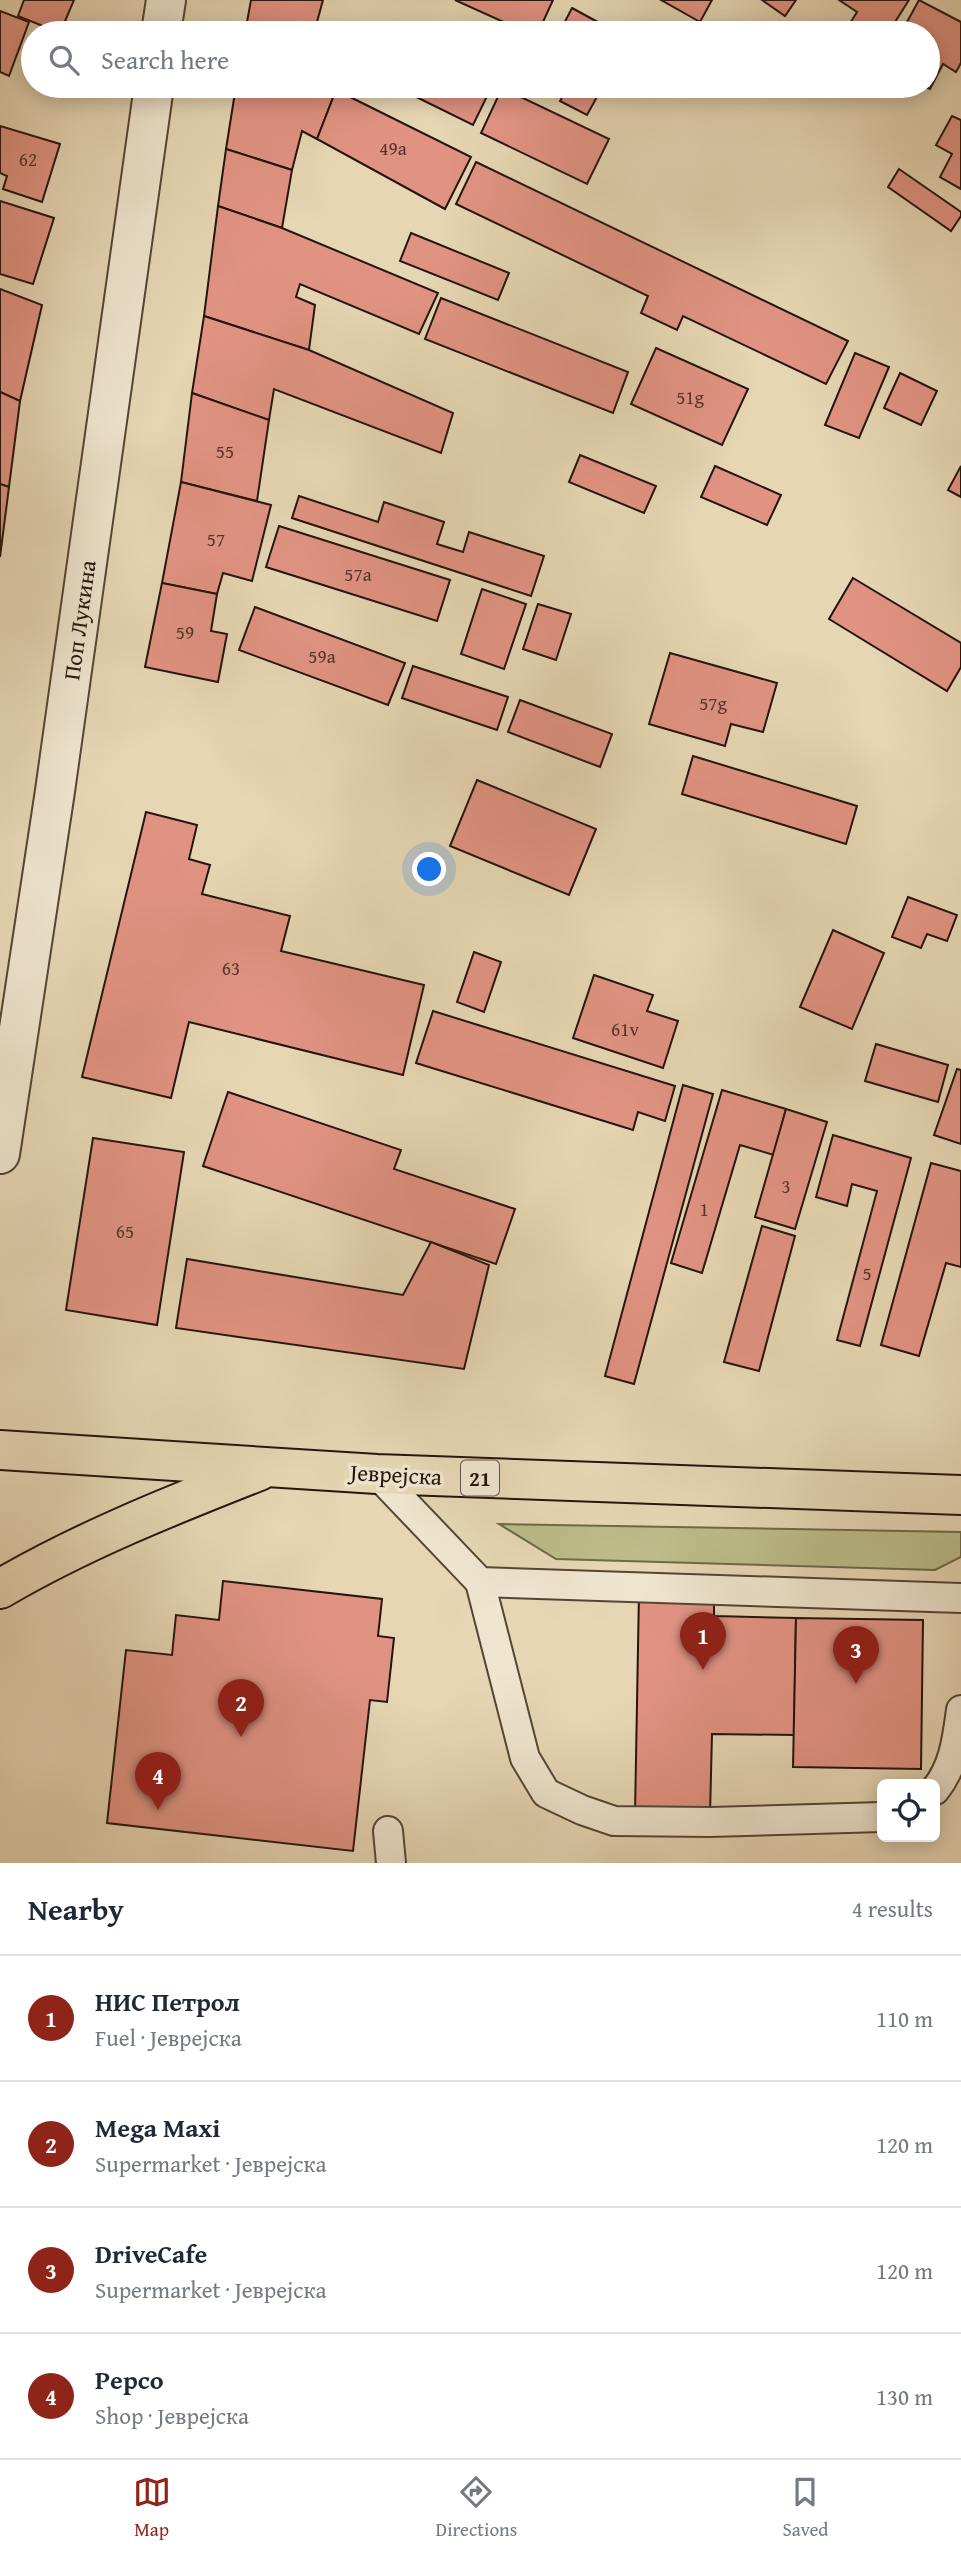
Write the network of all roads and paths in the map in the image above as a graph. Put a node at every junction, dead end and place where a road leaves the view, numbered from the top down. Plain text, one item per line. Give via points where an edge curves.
1 (166, 0) edge
2 (163, 21) edge
3 (152, 98) edge
4 (0, 1154) edge
5 (0, 1450) edge
6 (268, 1467) junction
7 (377, 1474) junction
8 (961, 1495) edge
9 (480, 1582) junction
10 (0, 1589) edge
11 (961, 1598) edge
12 (961, 1710) edge
13 (940, 1784) edge
14 (877, 1817) edge
15 (388, 1830) dead end
16 (391, 1863) edge

1 - 2 street
3 - 4 street, Поп Лукина
5 - 6 main road, Јеврејска / 21
6 - 7 main road, Јеврејска / 21
6 - 10 main road via 79,1546
7 - 8 main road, Јеврејска / 21
7 - 9 lane
9 - 11 lane
9 - 14 lane via 525,1758 546,1793 614,1821
12 - 13 lane via 957,1741 947,1776
15 - 16 lane

